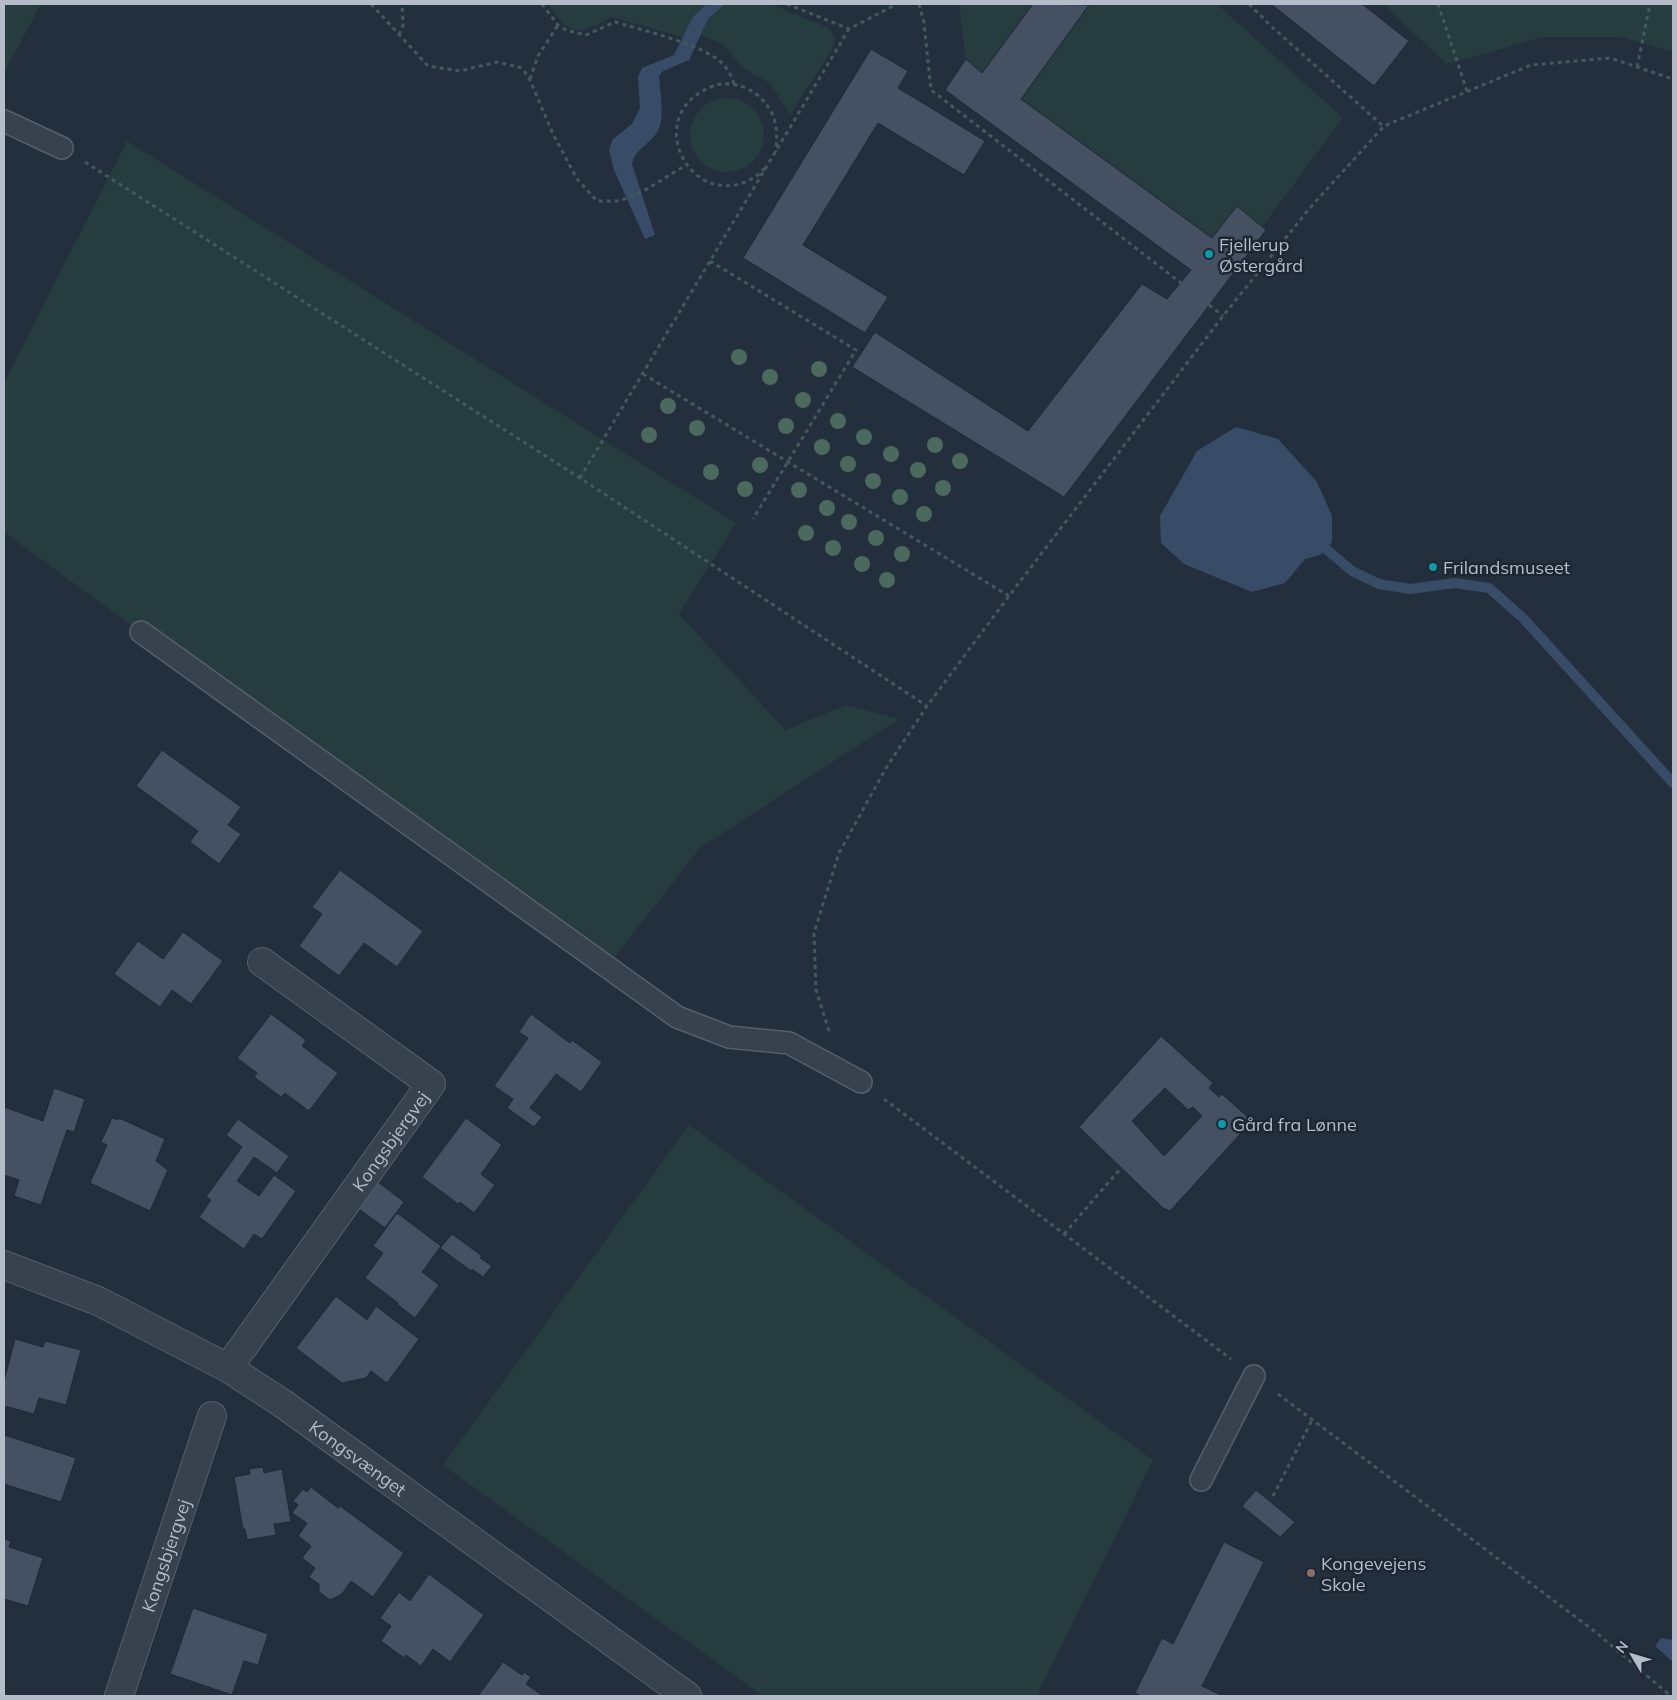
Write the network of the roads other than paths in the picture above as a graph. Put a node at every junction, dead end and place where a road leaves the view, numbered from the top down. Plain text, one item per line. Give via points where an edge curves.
1 (4, 121) edge
2 (62, 148) road end
3 (141, 632) dead end
4 (262, 962) dead end
5 (860, 1082) road end
6 (4, 1265) edge
7 (228, 1368) junction
8 (1254, 1376) road end
9 (212, 1416) dead end
10 (1201, 1480) dead end
11 (120, 1696) edge
12 (687, 1696) edge

1 - 2 lane
3 - 5 lane via 677,1017 730,1037 789,1043
4 - 7 street, Kongsbjergvej via 431,1084
6 - 7 street, Kongsvænget via 98,1301
7 - 12 street, Kongsvænget via 282,1403
8 - 10 lane
9 - 11 street, Kongsbjergvej

